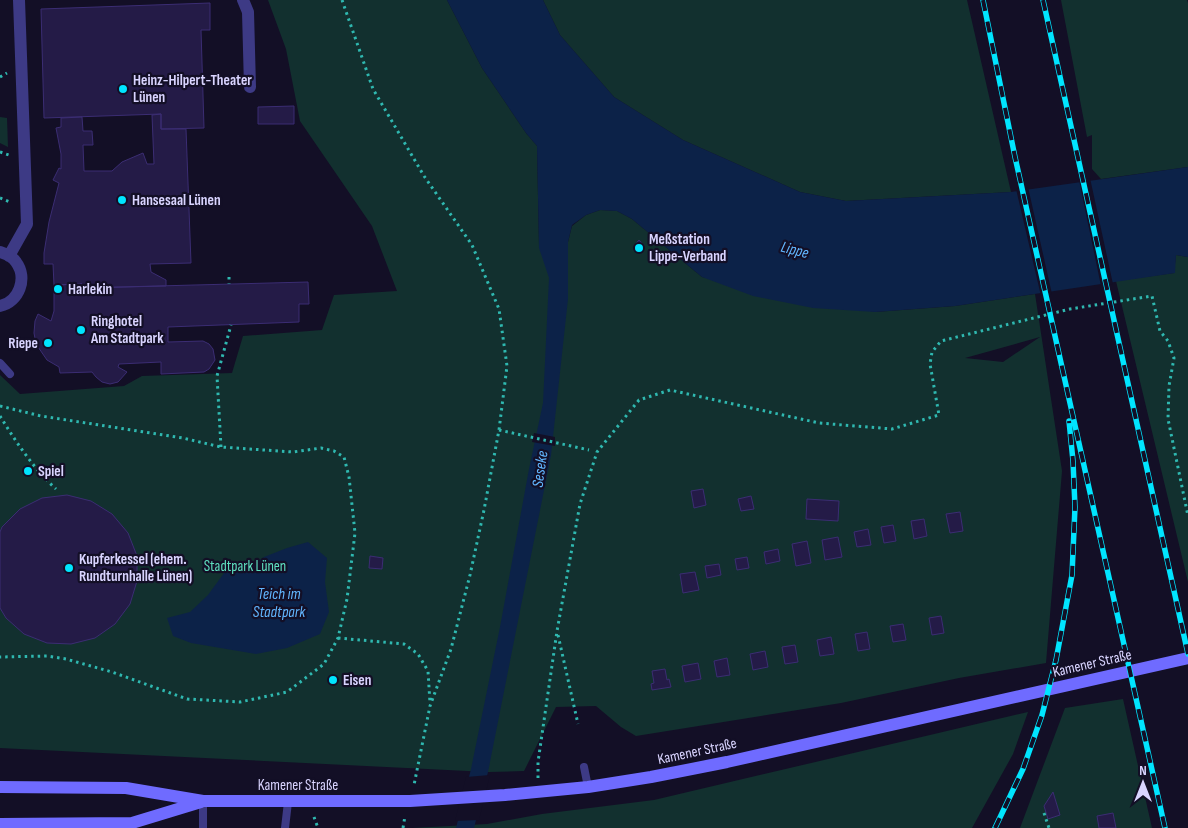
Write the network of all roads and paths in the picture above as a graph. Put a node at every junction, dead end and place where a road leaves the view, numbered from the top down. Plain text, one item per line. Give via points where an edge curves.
1 (19, 0) edge
2 (243, 0) edge
3 (342, 0) edge
4 (250, 87) dead end
5 (5, 254) edge
6 (229, 278) dead end
7 (229, 284) dead end
8 (0, 306) edge
9 (231, 325) dead end
10 (0, 363) edge
11 (10, 374) dead end
12 (0, 406) edge
13 (0, 416) edge
14 (501, 431) junction
15 (222, 447) junction
16 (589, 450) dead end
17 (56, 489) dead end
18 (1188, 516) edge
19 (557, 631) junction
20 (338, 638) junction
21 (0, 657) edge
22 (1188, 658) edge
23 (430, 706) junction
24 (578, 724) dead end
25 (584, 767) dead end
26 (538, 777) dead end
27 (588, 787) junction
28 (0, 788) edge
29 (203, 801) junction
30 (410, 801) junction
31 (288, 802) junction
32 (1044, 813) dead end
33 (0, 824) edge
34 (203, 828) edge
35 (286, 828) edge
36 (1049, 828) edge

1 - 5 street via 27,224
2 - 4 street via 248,12
3 - 14 path via 373,89 424,176 472,245 499,309 507,366
5 - 8 street via 16,262 22,275 19,292
6 - 7 path
9 - 15 path via 217,376
10 - 11 lane
12 - 15 path
13 - 17 path via 16,443
14 - 16 path
14 - 23 path via 451,649
15 - 20 path via 293,452 321,448 344,457 354,533 347,599
18 - 19 path via 1168,418 1174,358 1160,331 1152,296 1070,309 942,341 932,352 930,364 939,415 892,429 819,423 670,390 639,400 597,452 580,504
19 - 24 path
19 - 26 path
20 - 21 path via 324,664 287,692 240,702 187,699 66,659
20 - 23 path via 404,644 418,654 428,671
22 - 27 main road, Kamener Straße via 726,762
23 - 30 path
25 - 27 lane
27 - 30 main road, Kamener Straße
28 - 29 main road, Kamener Straße via 126,788
29 - 31 main road, Kamener Straße
29 - 33 main road, Kamener Straße via 132,823
29 - 34 lane
30 - 31 main road, Kamener Straße
31 - 35 lane
32 - 36 path

